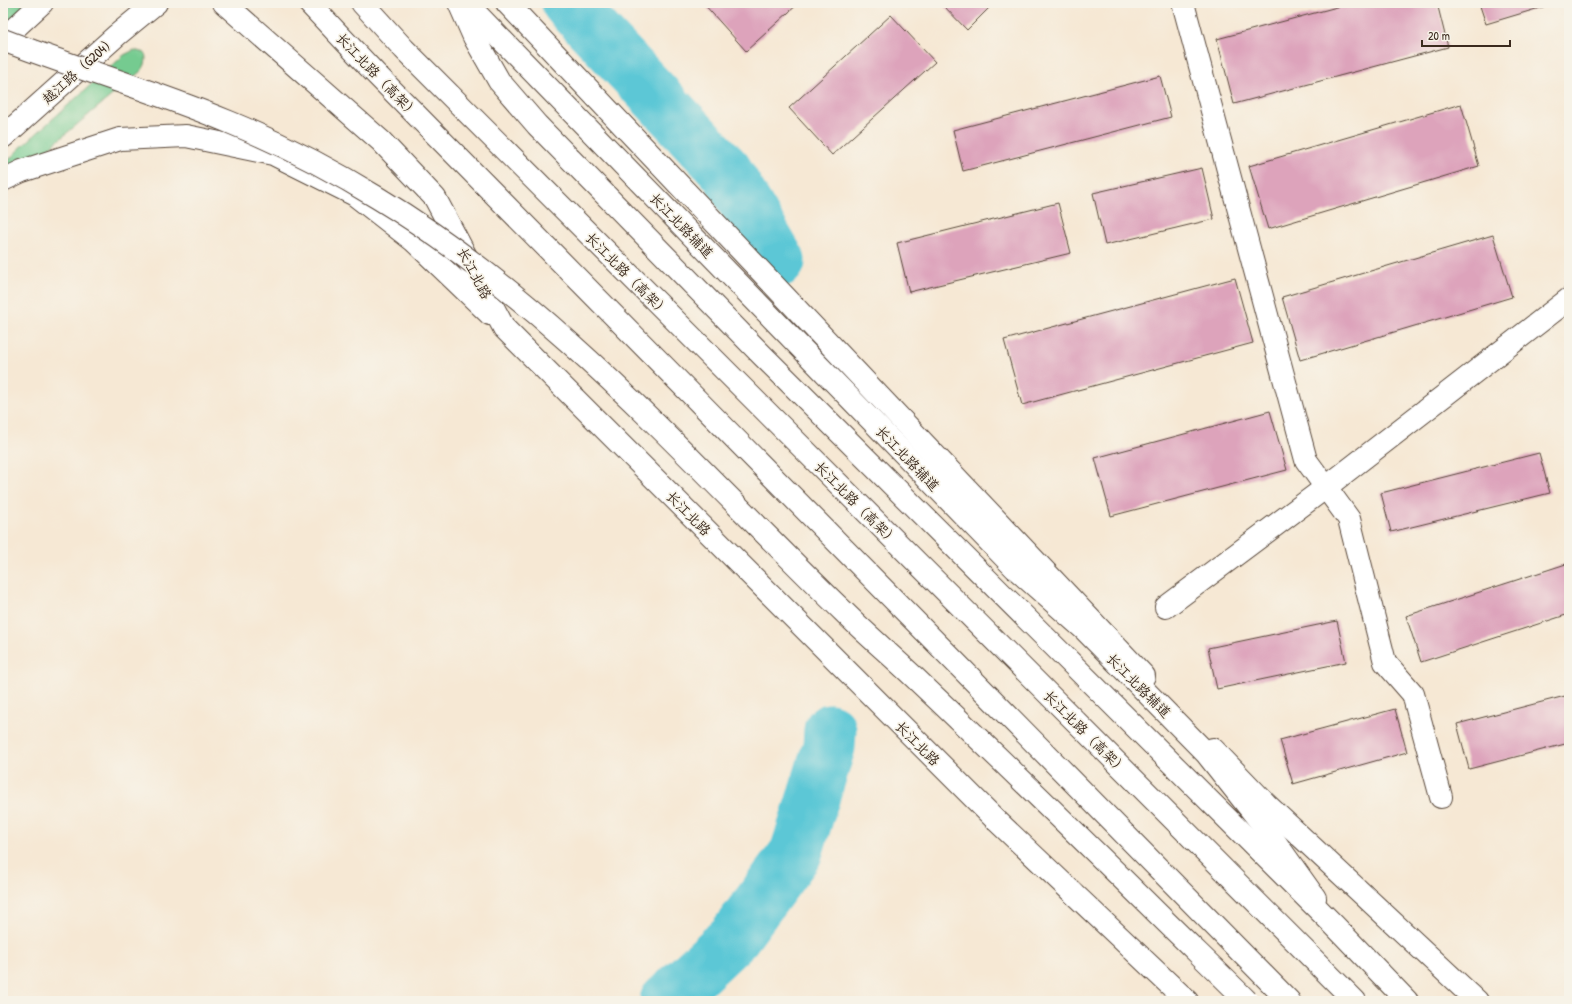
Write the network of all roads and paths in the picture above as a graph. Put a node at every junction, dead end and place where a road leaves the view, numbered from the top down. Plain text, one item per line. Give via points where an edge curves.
1 (42, 3) edge
2 (156, 3) edge
3 (224, 3) edge
4 (310, 3) edge
5 (362, 3) edge
6 (459, 3) edge
7 (466, 3) edge
8 (507, 3) edge
9 (1183, 3) edge
10 (3, 40) edge
11 (3, 137) edge
12 (3, 180) edge
13 (1569, 299) edge
14 (504, 328) junction
15 (1325, 488) junction
16 (1166, 607) dead end
17 (1441, 797) dead end
18 (1334, 925) junction
19 (1187, 1001) edge
20 (1247, 1001) edge
21 (1289, 1001) edge
22 (1355, 1001) edge
23 (1407, 1001) edge
24 (1477, 1001) edge

1 - 10 main road
2 - 11 main road, 越江路（G204）
3 - 14 main road, 长江北路 via 381,141 436,198
4 - 21 main road, 长江北路（高架） via 375,73
5 - 22 main road, 长江北路（高架） via 404,49
6 - 18 main road via 474,37 499,81 537,125 762,355
7 - 18 main road, 长江北路辅道 via 1015,568 1085,630 1206,753 1263,825
8 - 24 main road via 1266,804
9 - 15 main road via 1306,460
10 - 20 main road, bridge via 188,106 270,140 326,168 440,237 567,340 645,414 845,614 912,675
12 - 14 main road via 22,171 120,139 186,136 273,154 355,195 414,241
13 - 15 main road
14 - 19 main road, 长江北路 via 996,820
15 - 16 main road
15 - 17 main road via 1349,519 1384,662 1413,694
18 - 23 main road

